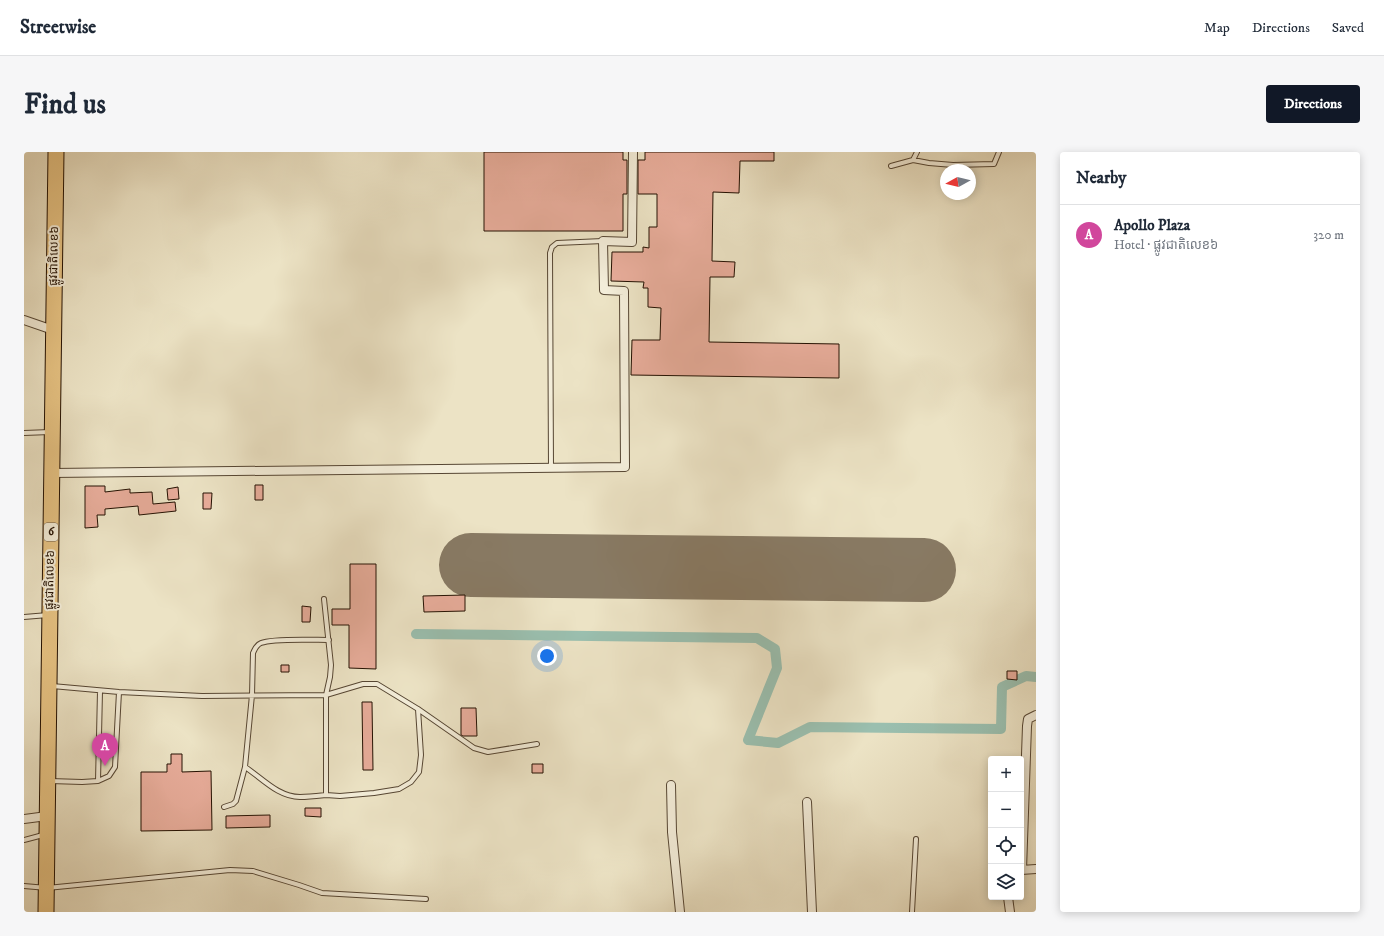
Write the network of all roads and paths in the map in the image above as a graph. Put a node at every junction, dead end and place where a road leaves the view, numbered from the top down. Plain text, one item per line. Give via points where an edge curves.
1 (56, 152) edge
2 (633, 152) edge
3 (917, 152) edge
4 (999, 152) edge
5 (913, 160) junction
6 (891, 166) dead end
7 (603, 241) junction
8 (24, 320) edge
9 (53, 330) junction
10 (52, 432) junction
11 (24, 433) edge
12 (551, 468) junction
13 (52, 473) junction
14 (324, 599) dead end
15 (50, 615) junction
16 (24, 617) edge
17 (329, 640) junction
18 (49, 686) junction
19 (100, 691) junction
20 (119, 692) junction
21 (326, 694) junction
22 (252, 695) junction
23 (418, 709) junction
24 (1036, 715) edge
25 (538, 744) dead end
26 (245, 767) junction
27 (48, 781) junction
28 (98, 781) junction
29 (671, 785) dead end
30 (326, 795) junction
31 (807, 802) dead end
32 (224, 807) dead end
33 (47, 816) junction
34 (24, 819) edge
35 (47, 834) junction
36 (916, 839) dead end
37 (24, 840) edge
38 (1022, 864) edge
39 (1036, 869) edge
40 (1024, 870) edge
41 (24, 886) edge
42 (47, 888) junction
43 (426, 899) dead end
44 (1008, 900) edge
45 (46, 912) edge
46 (680, 912) edge
47 (812, 912) edge
48 (912, 912) edge
49 (1010, 912) edge

1 - 9 highway, ផ្លូវជាតិលេខ៦ / 6
2 - 7 street via 632,242
3 - 5 lane
4 - 5 lane via 994,164 952,165
5 - 6 lane
7 - 12 lane via 557,243 550,253
7 - 12 street via 604,290 624,291 625,467
8 - 9 street
9 - 10 highway, ផ្លូវជាតិលេខ៦ / 6
10 - 11 lane
10 - 13 highway, ផ្លូវជាតិលេខ៦ / 6
12 - 13 street
13 - 15 highway, ផ្លូវជាតិលេខ៦ / 6
14 - 17 lane
15 - 16 lane
15 - 18 highway, ផ្លូវជាតិលេខ៦ / 6
17 - 21 lane via 331,665
17 - 22 lane via 261,643 253,653
18 - 19 lane
18 - 27 highway, ផ្លូវជាតិលេខ៦ / 6
19 - 20 lane
19 - 28 lane
20 - 22 lane via 202,696
20 - 28 lane via 115,767 109,776
21 - 22 lane
21 - 23 lane via 363,684 377,684
21 - 30 lane
22 - 26 lane
23 - 25 lane via 474,748 488,752
23 - 30 lane via 422,756 419,772 411,782 399,789 340,796
24 - 38 street via 1028,718 1027,726
26 - 30 lane via 276,790 288,795 299,798
26 - 32 lane via 236,801
27 - 28 lane
27 - 33 highway, ផ្លូវជាតិលេខ៦ / 6
29 - 46 street via 672,832
31 - 47 street
33 - 34 street
33 - 35 highway, ផ្លូវជាតិលេខ៦ / 6
35 - 37 lane
35 - 42 highway, ផ្លូវជាតិលេខ៦ / 6
36 - 48 lane
39 - 40 street
41 - 42 lane
42 - 43 lane via 230,870 252,871 322,893
42 - 45 highway, ផ្លូវជាតិលេខ៦ / 6
44 - 49 street

